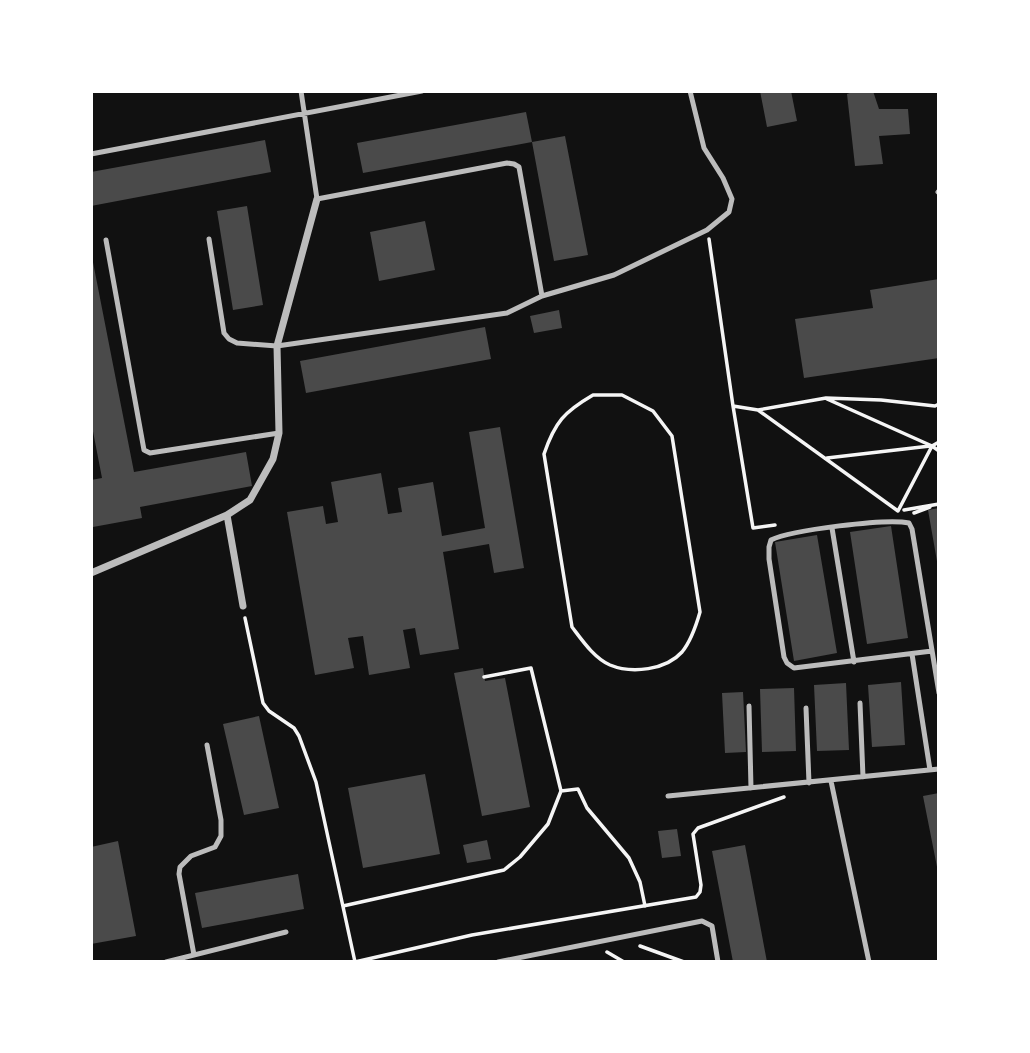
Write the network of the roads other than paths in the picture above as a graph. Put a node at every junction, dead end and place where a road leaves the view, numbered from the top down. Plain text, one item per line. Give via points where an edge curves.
1 (301, 91) edge
2 (422, 91) edge
3 (690, 91) edge
4 (304, 113) junction
5 (91, 154) edge
6 (317, 199) junction
7 (209, 239) dead end
8 (106, 240) dead end
9 (542, 296) junction
10 (277, 346) junction
11 (279, 433) junction
12 (227, 515) junction
13 (832, 528) junction
14 (91, 573) edge
15 (243, 606) road end
16 (932, 651) junction
17 (912, 654) junction
18 (854, 662) junction
19 (939, 693) edge
20 (860, 704) dead end
21 (749, 706) dead end
22 (806, 708) dead end
23 (206, 745) dead end
24 (939, 769) edge
25 (930, 770) junction
26 (863, 777) junction
27 (831, 781) junction
28 (808, 783) junction
29 (751, 788) junction
30 (668, 796) dead end
31 (286, 932) dead end
32 (194, 955) junction
33 (166, 962) edge
34 (498, 962) edge
35 (718, 962) edge
36 (869, 962) edge

1 - 4 lane
2 - 4 lane
3 - 9 lane via 704,148 732,199 729,212 707,230 614,275
4 - 5 lane
4 - 6 lane
6 - 9 lane via 514,163 522,174
6 - 10 street
7 - 10 lane via 224,333 237,342
8 - 11 lane via 144,450 150,453
9 - 10 lane via 507,313
10 - 11 street
11 - 12 street via 273,459 250,500
12 - 14 street
12 - 15 street
13 - 16 lane via 896,520 909,523
13 - 18 lane
13 - 18 lane via 779,536 768,547 784,657 794,668
16 - 17 lane
16 - 19 lane
17 - 18 lane
17 - 25 lane
20 - 26 lane
21 - 29 lane
22 - 28 lane
23 - 32 lane via 221,828 215,847 191,856 180,867
24 - 25 lane
25 - 26 lane
26 - 27 lane
27 - 28 lane
27 - 36 lane
28 - 29 lane
29 - 30 lane
31 - 32 lane
32 - 33 lane
34 - 35 lane via 702,921 712,926

